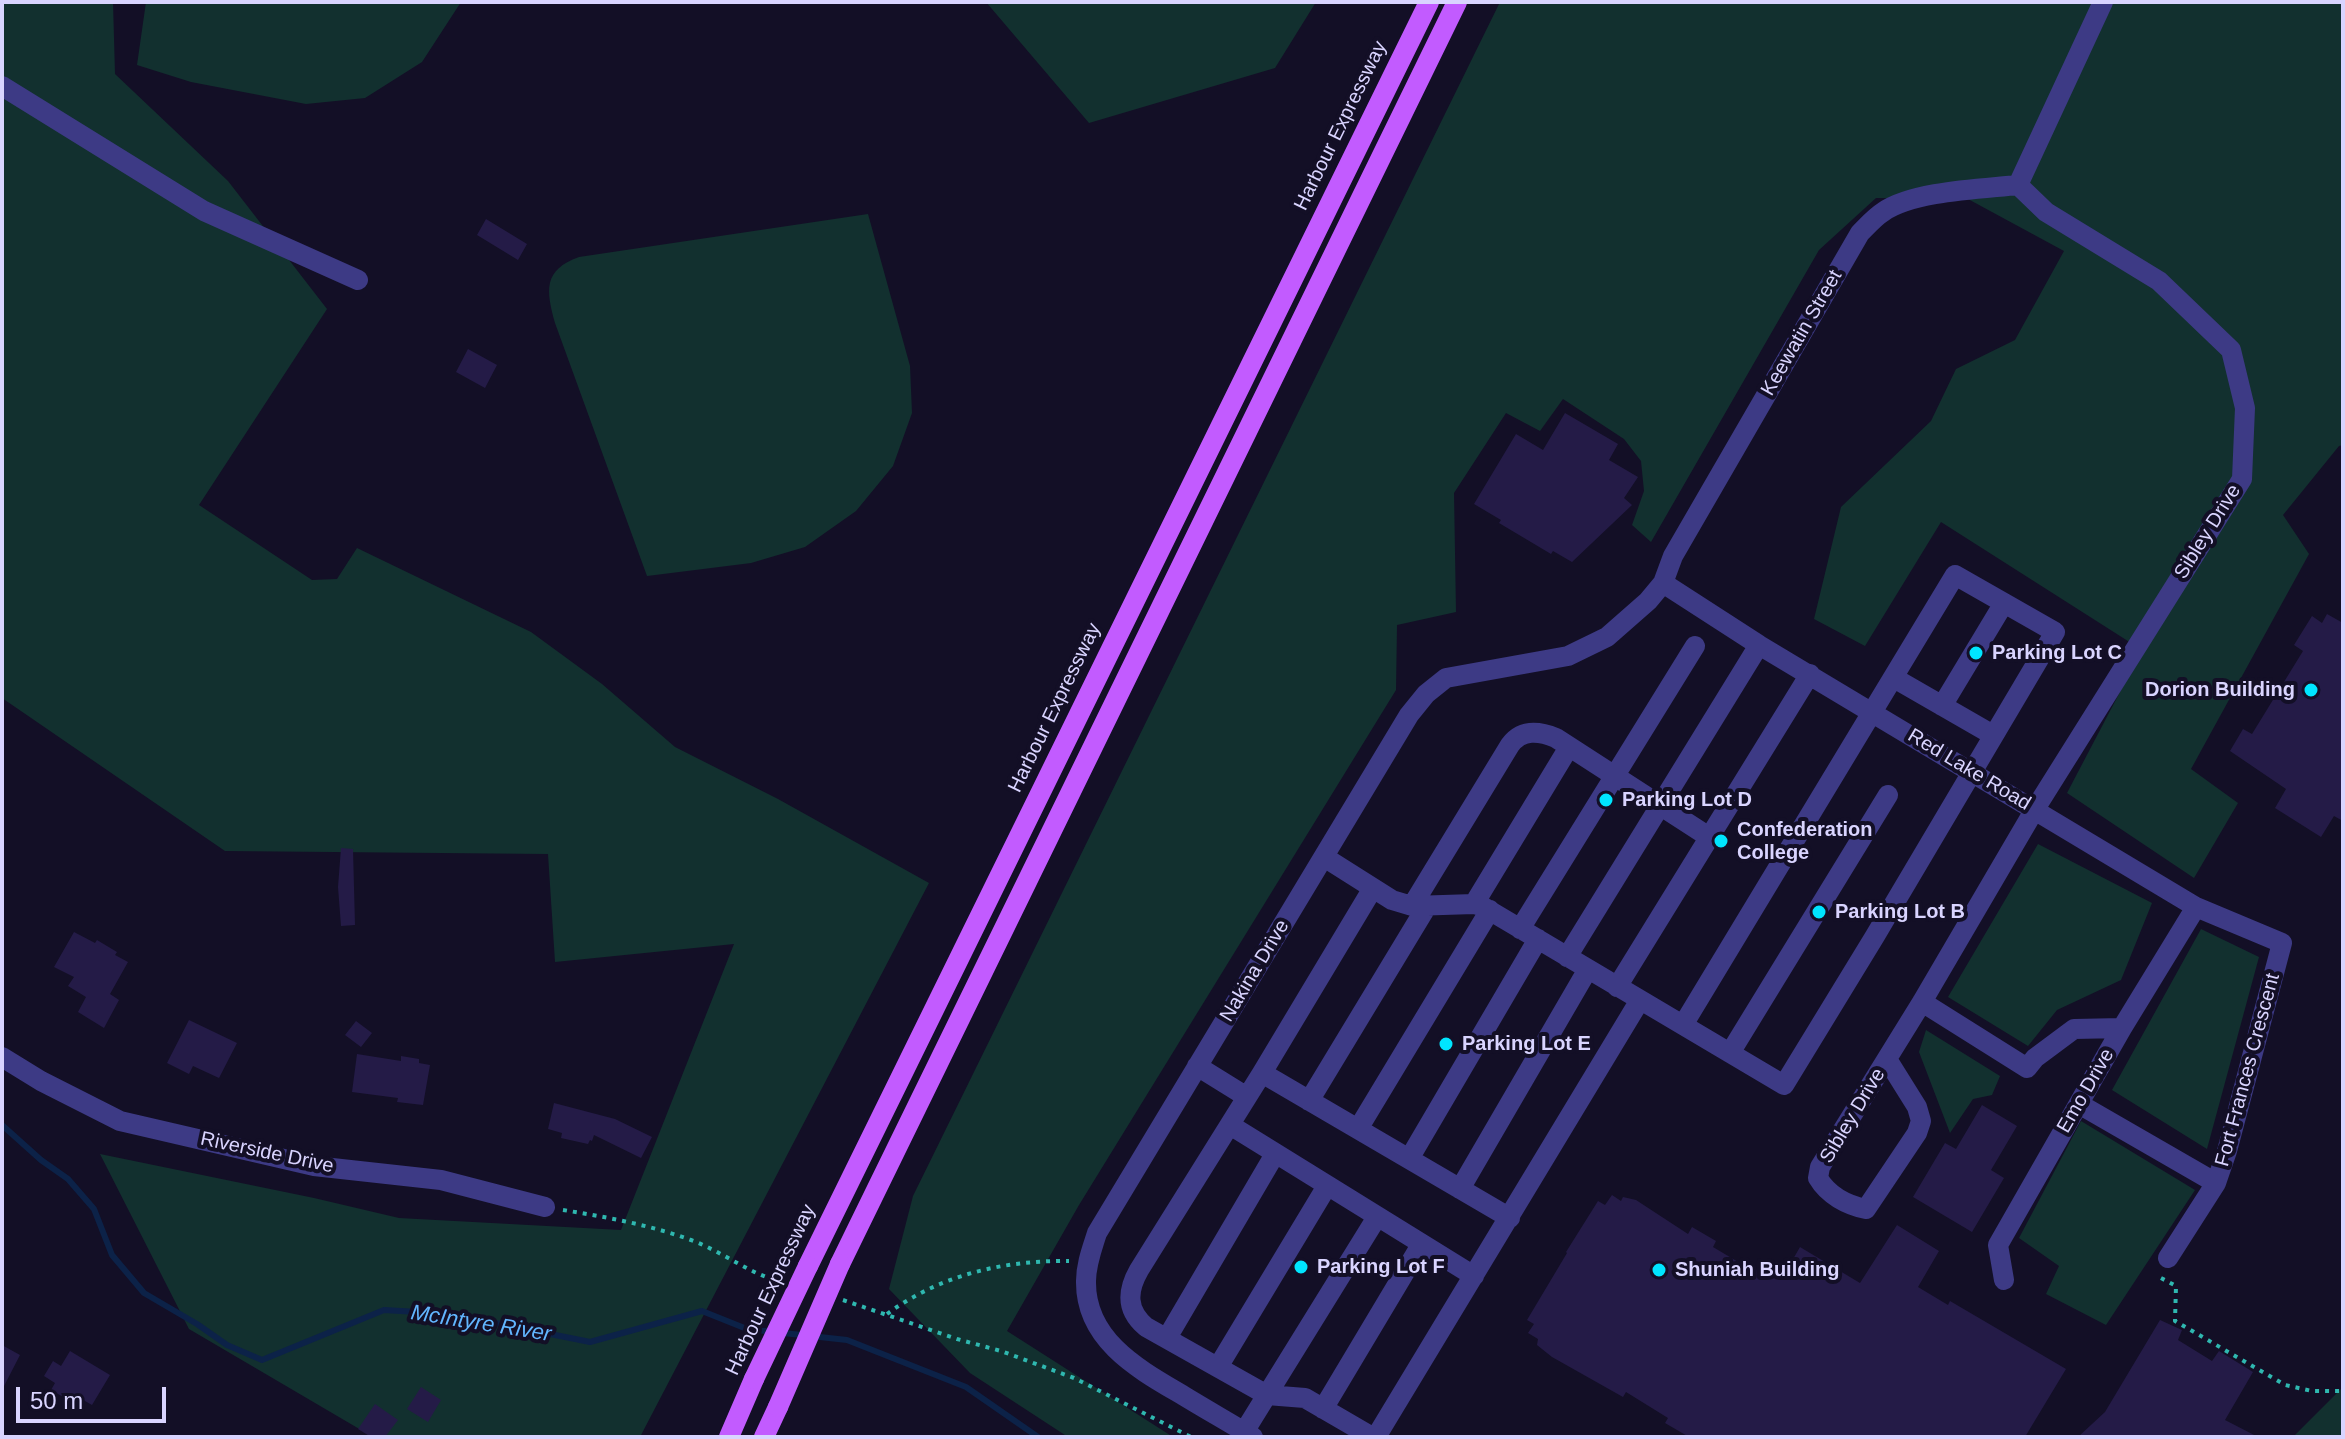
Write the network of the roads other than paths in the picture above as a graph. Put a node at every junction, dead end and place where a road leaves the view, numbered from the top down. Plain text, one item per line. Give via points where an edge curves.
1 (1429, 2) edge
2 (1457, 2) edge
3 (2103, 2) edge
4 (2, 86) edge
5 (2018, 185) junction
6 (358, 280) dead end
7 (1663, 583) junction
8 (2004, 603) junction
9 (1759, 645) junction
10 (1695, 646) dead end
11 (1810, 674) junction
12 (1894, 678) junction
13 (1942, 706) junction
14 (1873, 712) junction
15 (1993, 735) junction
16 (1569, 747) junction
17 (1971, 771) junction
18 (1614, 778) junction
19 (1888, 795) dead end
20 (1659, 806) junction
21 (2035, 809) junction
22 (1709, 837) junction
23 (1324, 857) junction
24 (1373, 888) junction
25 (1420, 906) junction
26 (1482, 907) junction
27 (2196, 907) junction
28 (1529, 934) junction
29 (2282, 943) joint
30 (1567, 957) junction
31 (1588, 969) junction
32 (1617, 987) junction
33 (1640, 1000) junction
34 (1922, 1002) junction
35 (1683, 1025) junction
36 (2122, 1028) junction
37 (1730, 1053) junction
38 (2, 1057) edge
39 (1887, 1059) junction
40 (1197, 1066) junction
41 (1262, 1073) junction
42 (1247, 1097) junction
43 (1309, 1101) junction
44 (2079, 1104) junction
45 (1230, 1125) junction
46 (1358, 1129) junction
47 (1275, 1154) junction
48 (1409, 1159) junction
49 (2216, 1183) junction
50 (1327, 1186) junction
51 (1460, 1189) junction
52 (545, 1207) road end
53 (1377, 1217) junction
54 (1510, 1218) junction
55 (1421, 1245) junction
56 (2162, 1266) road end
57 (1474, 1276) junction
58 (2004, 1280) dead end
59 (1167, 1338) junction
60 (1218, 1367) junction
61 (1267, 1395) junction
62 (1323, 1409) junction
63 (1248, 1434) edge
64 (729, 1437) edge
65 (764, 1437) edge
66 (1374, 1437) edge

1 - 64 main road, Harbour Expressway, bridge
2 - 65 main road, bridge via 840,1264
3 - 5 street
4 - 6 street via 204,211
5 - 7 street, Keewatin Street via 1902,202 1860,233 1673,556
5 - 21 street, Sibley Drive via 2046,212 2159,281 2231,350 2245,408 2242,479
7 - 9 street, Red Lake Road
7 - 23 street, Nakina Drive via 1607,637 1588,647 1568,656 1446,678 1426,694
8 - 12 street via 1955,575
8 - 13 street
8 - 15 street via 2055,632
9 - 11 street, Red Lake Road
9 - 20 street
10 - 18 street
11 - 14 street, Red Lake Road
11 - 22 street
12 - 13 street
12 - 14 street
13 - 15 street
14 - 17 street, Red Lake Road
14 - 35 street
15 - 17 street
16 - 18 street
16 - 25 street via 1540,733 1514,739
16 - 26 street
17 - 21 street, Red Lake Road
17 - 37 street via 1784,1085
18 - 20 street
18 - 28 street
19 - 37 street
20 - 22 street
20 - 30 street
21 - 27 street, Red Lake Road
21 - 34 street, Sibley Drive
22 - 32 street
23 - 24 street
23 - 40 street, Nakina Drive
24 - 25 street via 1392,900
24 - 41 street
25 - 26 street
25 - 43 street
26 - 28 street
26 - 46 street
27 - 29 street, Red Lake Road
27 - 36 street, Emo Drive
28 - 30 street
28 - 48 street
29 - 49 street, Fort Frances Crescent
30 - 31 street
31 - 32 street
31 - 51 street
32 - 33 street
33 - 35 street
33 - 54 street
34 - 36 street via 2027,1068 2074,1029
34 - 39 street, Sibley Drive
35 - 37 street
36 - 44 street, Emo Drive
38 - 52 street, Riverside Drive via 120,1121 314,1166 441,1180
39 - 39 street, Sibley Drive via 1818,1178 1825,1189 1866,1209 1921,1121
40 - 42 street
40 - 63 street, Nakina Drive via 1097,1233 1086,1284 1091,1312 1126,1360
41 - 42 street
41 - 43 street
42 - 45 street
43 - 46 street
44 - 49 street, Fort Frances Crescent
44 - 58 street, Emo Drive via 1998,1245
45 - 47 street
45 - 59 street via 1129,1292 1137,1317
46 - 48 street
47 - 50 street
47 - 59 street
48 - 51 street
49 - 56 street
50 - 53 street
50 - 60 street
51 - 54 street
53 - 55 street
53 - 61 street
54 - 57 street
55 - 57 street
55 - 62 street
57 - 66 street
59 - 60 street
60 - 61 street
61 - 62 street via 1305,1398
61 - 63 street
62 - 66 street

